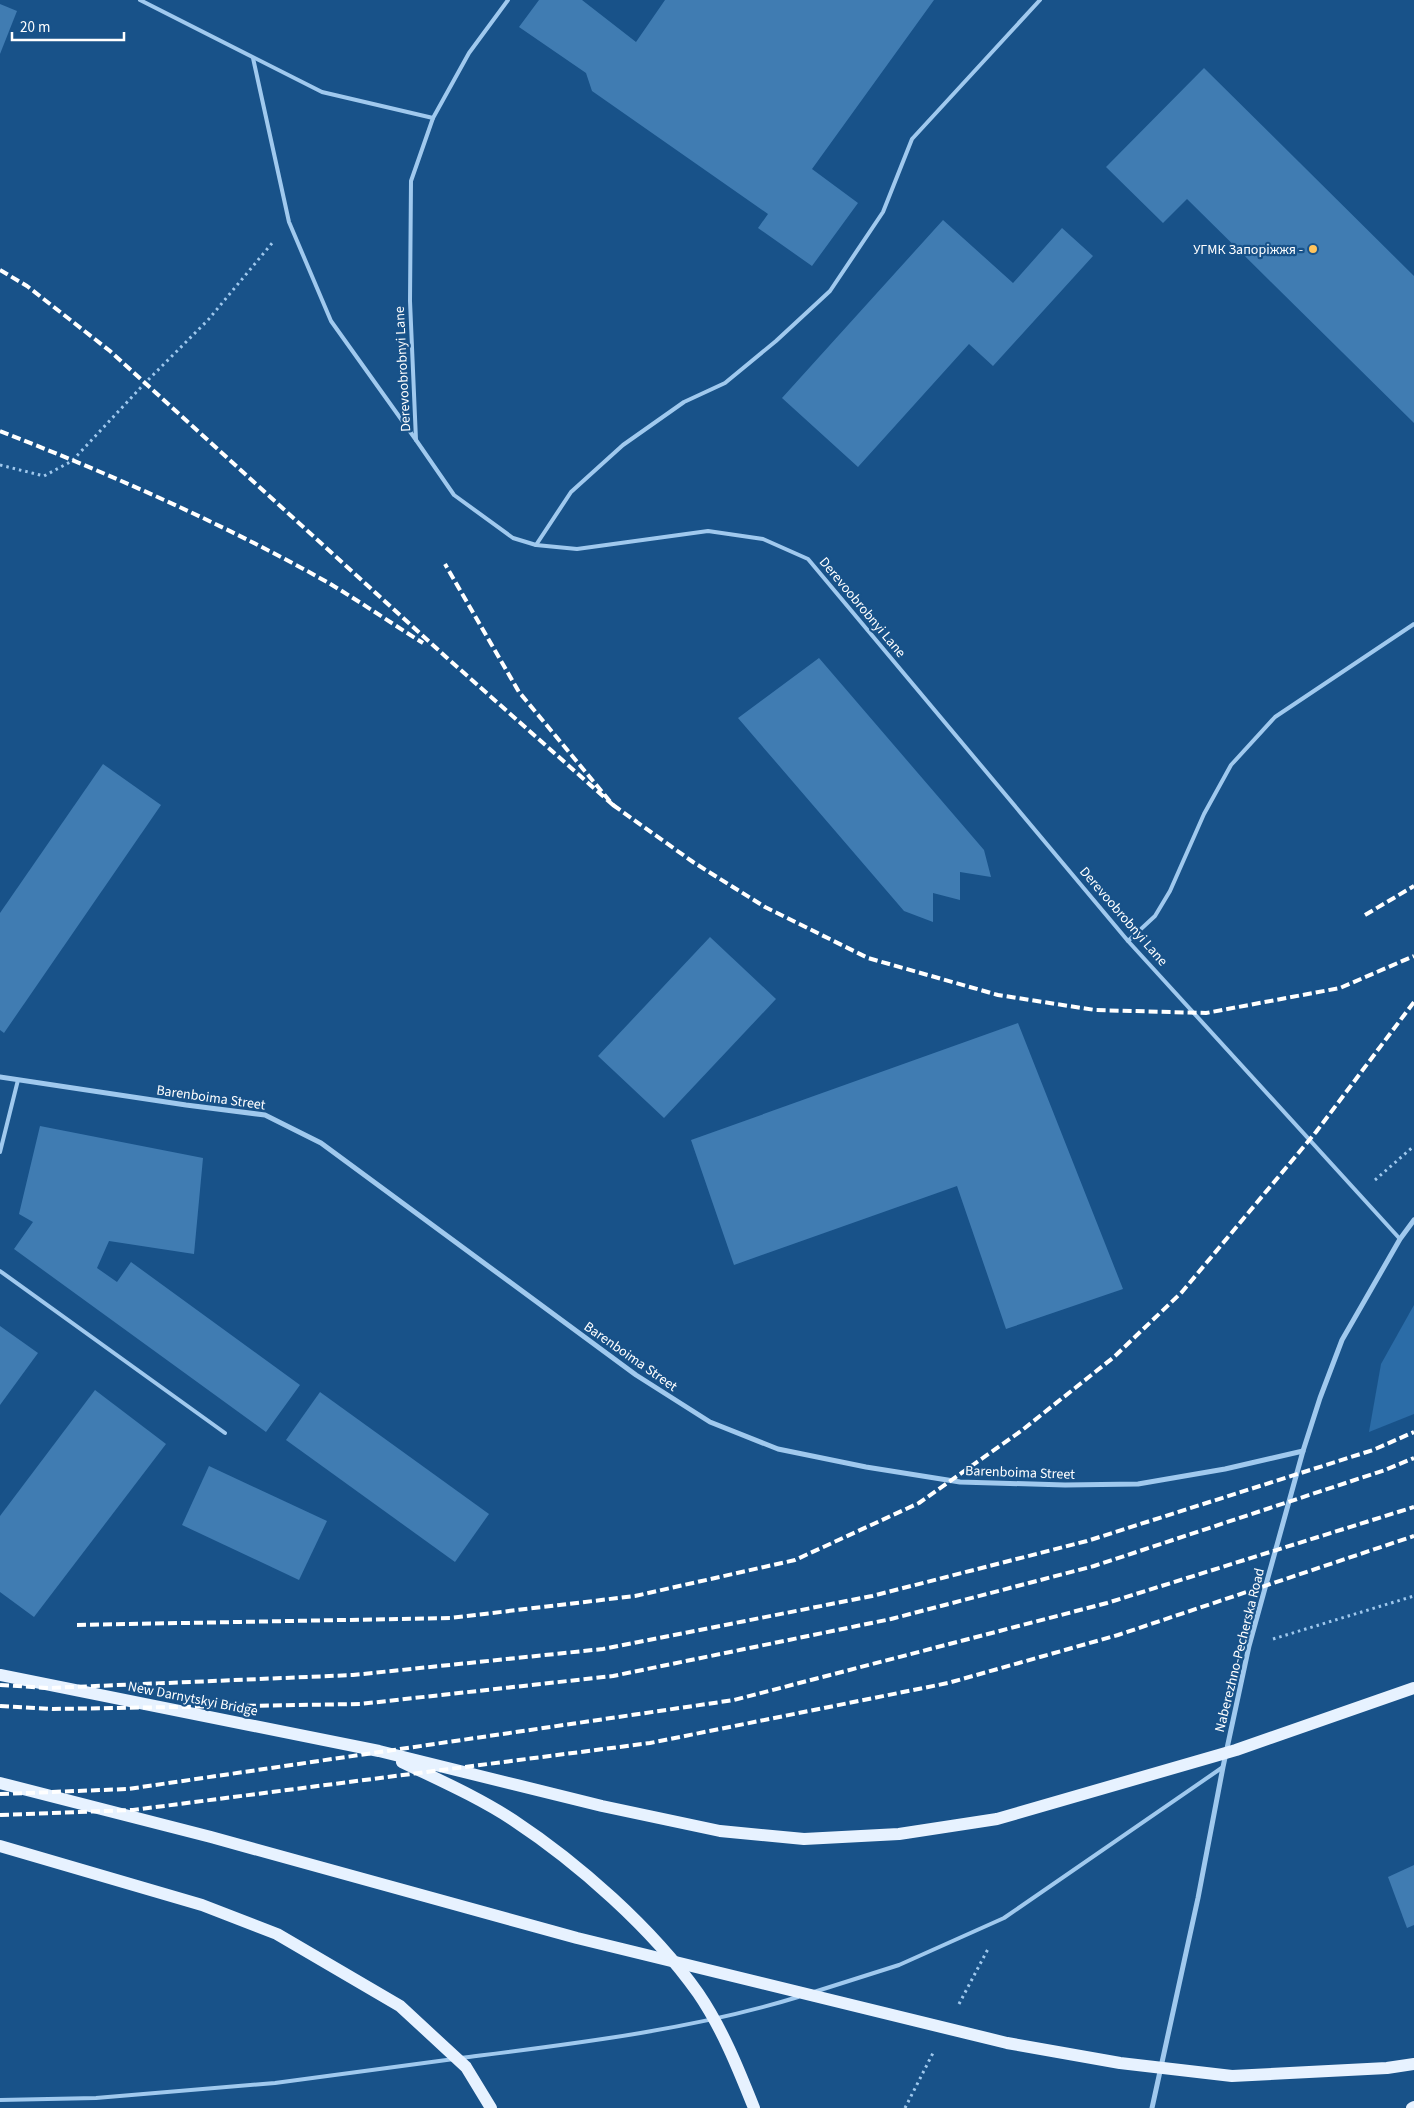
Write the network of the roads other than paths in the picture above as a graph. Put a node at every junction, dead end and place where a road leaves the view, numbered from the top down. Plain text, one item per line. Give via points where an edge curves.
1 (140, 0) edge
2 (508, 0) edge
3 (1040, 0) edge
4 (253, 58) junction
5 (433, 118) junction
6 (416, 440) junction
7 (536, 545) junction
8 (1414, 624) edge
9 (1128, 941) junction
10 (0, 1077) edge
11 (18, 1080) junction
12 (0, 1152) edge
13 (1414, 1220) edge
14 (1400, 1239) junction
15 (0, 1271) edge
16 (225, 1433) dead end
17 (1303, 1451) junction
18 (0, 1675) edge
19 (1414, 1688) edge
20 (379, 1751) junction
21 (1223, 1767) junction
22 (0, 1783) edge
23 (0, 1846) edge
24 (1414, 2064) edge
25 (0, 2100) edge
26 (491, 2108) edge
27 (754, 2108) edge
28 (1152, 2108) edge

1 - 4 lane
2 - 5 lane, Derevoobrobnyi Lane via 469,53
3 - 7 lane via 912,139 883,212 830,291 725,383 684,402 623,445 572,492
4 - 5 lane via 322,92
4 - 6 lane via 289,222 331,321
5 - 6 lane, Derevoobrobnyi Lane via 411,181 410,302
6 - 7 lane, Derevoobrobnyi Lane via 454,495 513,538
7 - 9 lane, Derevoobrobnyi Lane via 577,549 708,531 763,539 808,558
8 - 9 lane via 1275,717 1231,765 1204,814 1170,892 1155,916
9 - 14 lane, Derevoobrobnyi Lane
10 - 11 street, Barenboima Street
11 - 12 lane
11 - 17 street, Barenboima Street via 186,1106 265,1114 320,1142 636,1375 710,1422 778,1449 960,1482 1064,1485 1138,1484 1225,1470
13 - 14 street, Naberezhno-Pecherska Road
14 - 17 street, Naberezhno-Pecherska Road via 1342,1340
15 - 16 lane
17 - 21 street, Naberezhno-Pecherska Road via 1249,1646
18 - 20 main road, New Darnytskyi Bridge
19 - 20 main road via 1236,1750 997,1819 889,1834 804,1839 720,1831 602,1806
20 - 27 main road via 512,1819 612,1898 661,1947 698,1993 732,2051
21 - 25 lane via 1004,1918 899,1965 762,2008 626,2034 275,2082 96,2098
21 - 28 street, Naberezhno-Pecherska Road
22 - 24 main road via 211,1837 577,1938 1007,2043 1232,2076
23 - 26 main road via 202,1905 277,1934 400,2006 466,2067

